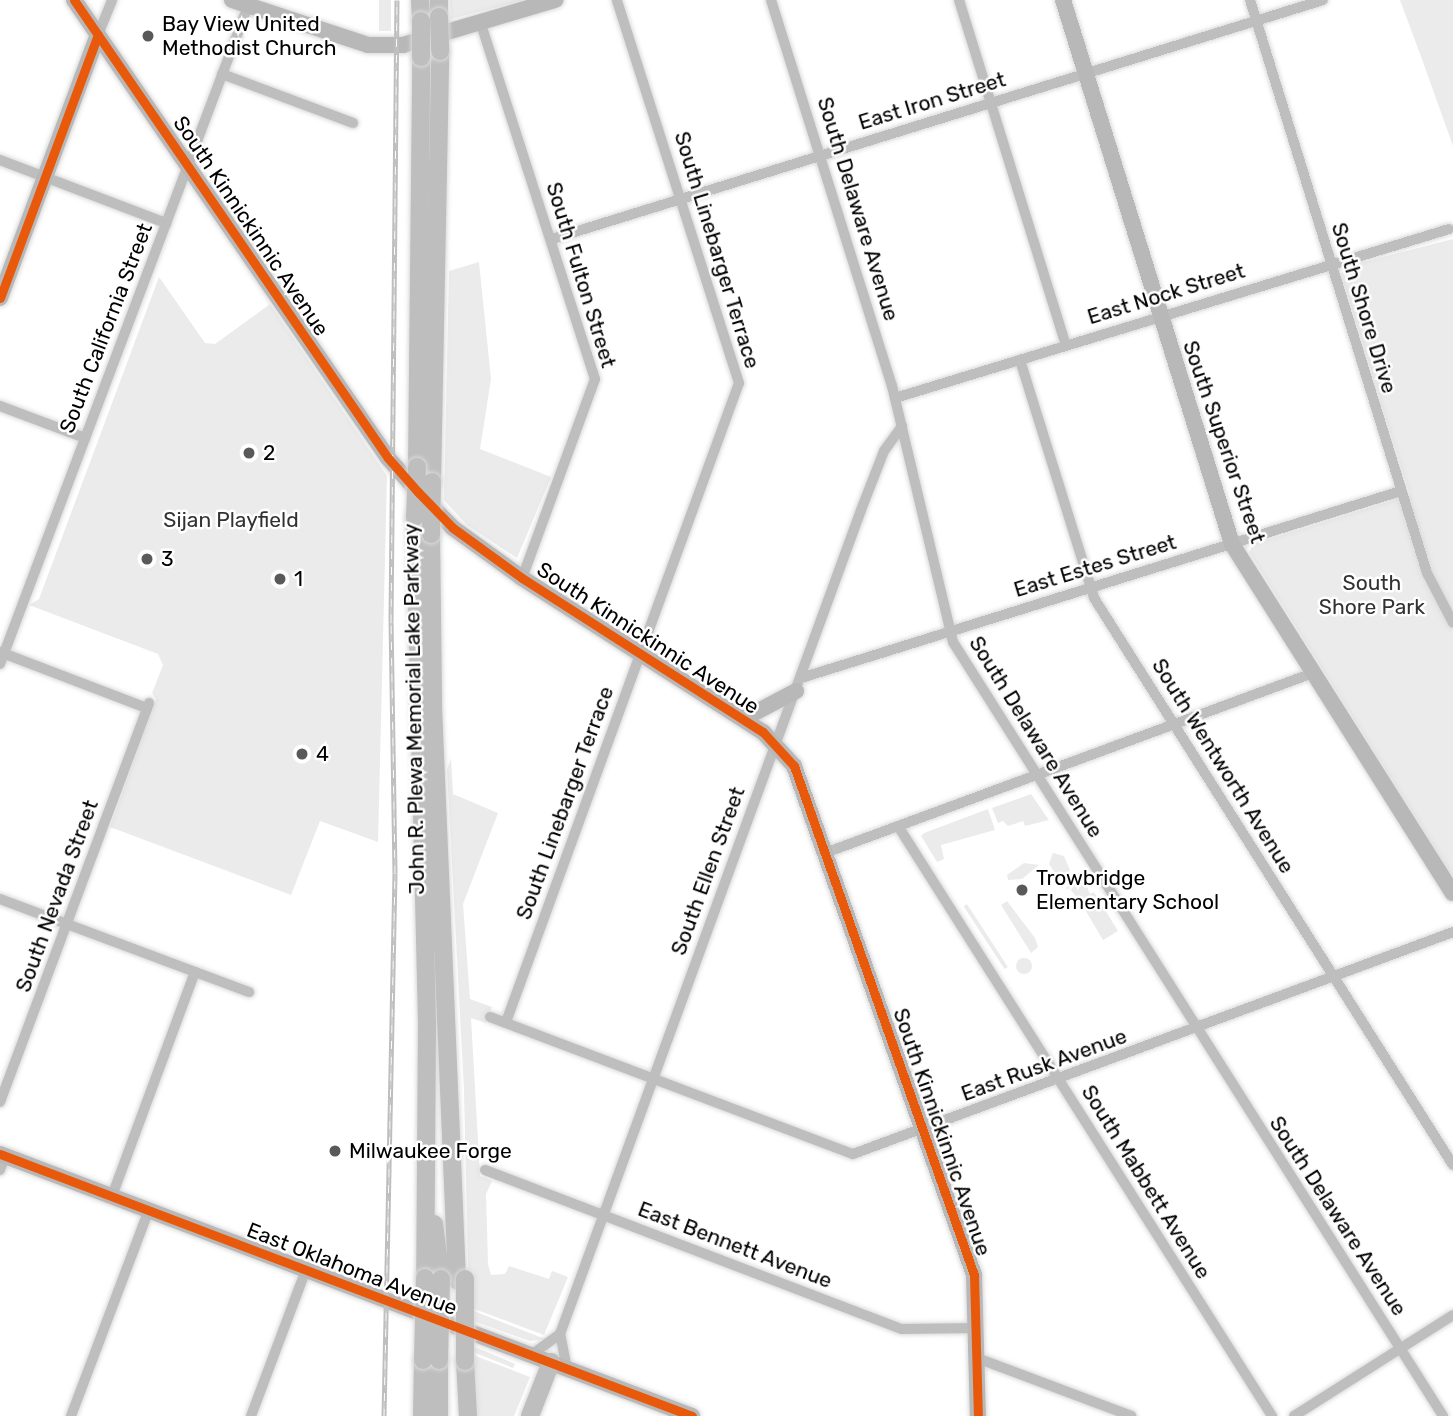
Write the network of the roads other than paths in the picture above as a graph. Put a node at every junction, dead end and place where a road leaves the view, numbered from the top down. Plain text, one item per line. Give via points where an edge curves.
1 (74, 0) edge
2 (112, 0) edge
3 (232, 0) edge
4 (420, 0) edge
5 (555, 0) edge
6 (617, 0) edge
7 (771, 0) edge
8 (959, 0) edge
9 (1063, 0) edge
10 (1250, 0) edge
11 (1323, 0) edge
12 (248, 6) junction
13 (439, 8) edge
14 (480, 21) junction
15 (1256, 21) junction
16 (98, 35) junction
17 (1086, 74) junction
18 (222, 75) junction
19 (991, 103) junction
20 (353, 123) dead end
21 (822, 155) junction
22 (0, 160) edge
23 (187, 164) junction
24 (45, 177) junction
25 (682, 198) junction
26 (166, 223) junction
27 (1449, 229) dead end
28 (552, 239) junction
29 (1331, 263) junction
30 (0, 298) edge
31 (1161, 316) junction
32 (1066, 345) junction
33 (1020, 360) junction
34 (895, 398) junction
35 (0, 406) edge
36 (902, 426) junction
37 (85, 438) junction
38 (1401, 491) junction
39 (1232, 544) junction
40 (522, 578) junction
41 (1090, 587) junction
42 (1453, 623) edge
43 (950, 631) junction
44 (640, 654) junction
45 (1, 656) edge
46 (1313, 673) junction
47 (798, 684) junction
48 (743, 719) junction
49 (1174, 724) junction
50 (775, 743) junction
51 (1036, 775) junction
52 (898, 826) junction
53 (825, 853) junction
54 (1453, 893) edge
55 (0, 899) edge
56 (67, 924) junction
57 (1453, 932) edge
58 (195, 972) junction
59 (1335, 978) junction
60 (249, 992) dead end
61 (491, 1017) dead end
62 (506, 1022) junction
63 (1196, 1028) junction
64 (653, 1078) junction
65 (1059, 1080) junction
66 (0, 1102) edge
67 (922, 1130) junction
68 (2, 1160) edge
69 (1453, 1165) edge
70 (485, 1170) dead end
71 (112, 1196) junction
72 (149, 1210) junction
73 (604, 1215) junction
74 (306, 1270) junction
75 (447, 1279) junction
76 (1453, 1315) edge
77 (976, 1328) junction
78 (560, 1334) junction
79 (1400, 1349) junction
80 (531, 1355) junction
81 (977, 1358) junction
82 (446, 1361) junction
83 (559, 1366) junction
84 (71, 1416) edge
85 (251, 1416) edge
86 (422, 1416) edge
87 (439, 1416) edge
88 (454, 1416) edge
89 (468, 1416) edge
90 (530, 1416) edge
91 (692, 1416) edge
92 (978, 1416) edge
93 (1131, 1416) edge
94 (1272, 1416) edge
95 (1294, 1416) edge
96 (1443, 1416) edge

1 - 16 main road, South Kinnickinnic Avenue
2 - 16 street
3 - 12 main road
4 - 75 main road, John R. Plewa Memorial Lake Parkway, bridge via 415,517 427,1197
5 - 14 main road
6 - 25 street, South Linebarger Terrace
7 - 21 street, South Delaware Avenue
8 - 19 street
9 - 17 main road, South Superior Street
10 - 15 street, South Shore Drive
11 - 15 street, East Iron Street
12 - 14 main road via 368,46 403,45
12 - 18 street, South California Street
13 - 75 main road, John R. Plewa Memorial Lake Parkway, bridge via 433,706 453,1179
14 - 28 street, South Fulton Street
15 - 17 street, East Iron Street
15 - 29 street, South Shore Drive
16 - 23 main road, South Kinnickinnic Avenue
16 - 24 main road
17 - 19 street, East Iron Street
17 - 31 main road, South Superior Street
18 - 20 street
18 - 23 street, South California Street
19 - 21 street, East Iron Street
19 - 32 street
21 - 25 street, East Iron Street
21 - 34 street, South Delaware Avenue
22 - 24 street
23 - 26 street, South California Street
23 - 40 main road, South Kinnickinnic Avenue via 388,458 453,528
24 - 26 street
24 - 30 main road
25 - 28 street, East Iron Street
25 - 44 street, South Linebarger Terrace via 739,383
26 - 37 street, South California Street
27 - 29 street, East Nock Street
28 - 40 street, South Fulton Street via 594,379
29 - 31 street, East Nock Street
29 - 38 street, South Shore Drive
31 - 32 street, East Nock Street
31 - 39 main road, South Superior Street
32 - 33 street, East Nock Street
33 - 34 street, East Nock Street
33 - 41 street, South Wentworth Avenue
34 - 36 street, South Delaware Avenue
35 - 37 street
36 - 43 street, South Delaware Avenue
36 - 47 street, South Ellen Street via 884,451
37 - 45 street, South California Street
38 - 39 street, East Estes Street
38 - 42 street, South Shore Drive via 1427,573
39 - 41 street, East Estes Street
39 - 46 main road, South Superior Street
40 - 44 main road, South Kinnickinnic Avenue
41 - 43 street, East Estes Street
41 - 49 street, South Wentworth Avenue
43 - 47 street, East Estes Street
43 - 51 street, South Delaware Avenue
44 - 48 main road, South Kinnickinnic Avenue
44 - 62 street, South Linebarger Terrace
45 - 56 street, South Nevada Street via 148,705
46 - 49 street
46 - 54 main road, South Superior Street
47 - 48 main road
47 - 50 street, South Ellen Street
48 - 50 main road, South Kinnickinnic Avenue
49 - 51 street
49 - 59 street, South Wentworth Avenue
50 - 53 main road, South Kinnickinnic Avenue via 794,766
50 - 64 street, South Ellen Street
51 - 52 street
51 - 63 street, South Delaware Avenue
52 - 53 street
52 - 65 street, South Mabbett Avenue
53 - 67 main road, South Kinnickinnic Avenue
55 - 56 street
56 - 58 street
56 - 66 street, South Nevada Street
57 - 59 street, East Rusk Avenue
58 - 60 street
58 - 71 street
59 - 63 street, East Rusk Avenue
59 - 69 street, South Wentworth Avenue
61 - 62 street, East Rusk Avenue
62 - 64 street, East Rusk Avenue
63 - 65 street, East Rusk Avenue
63 - 79 street, South Delaware Avenue
64 - 67 street, East Rusk Avenue via 853,1154
64 - 73 street, South Ellen Street
65 - 67 street, East Rusk Avenue
65 - 94 street, South Mabbett Avenue
67 - 77 main road, South Kinnickinnic Avenue via 974,1275
68 - 71 main road, East Oklahoma Avenue
70 - 73 street, East Bennett Avenue
71 - 72 main road, East Oklahoma Avenue
72 - 74 main road, East Oklahoma Avenue
72 - 84 street
73 - 77 street, East Bennett Avenue via 902,1329
73 - 78 street, South Ellen Street
74 - 80 main road, East Oklahoma Avenue
74 - 85 street
75 - 82 main road, John R. Plewa Memorial Lake Parkway
75 - 82 main road, John R. Plewa Memorial Lake Parkway, bridge
76 - 79 street
77 - 81 main road, South Kinnickinnic Avenue
78 - 80 street
78 - 83 street
79 - 95 street
79 - 96 street, South Delaware Avenue
80 - 83 main road, East Oklahoma Avenue
81 - 92 main road, South Kinnickinnic Avenue
81 - 93 street
82 - 86 main road, John R. Plewa Memorial Lake Parkway
82 - 87 main road
82 - 88 main road, John R. Plewa Memorial Lake Parkway
82 - 89 main road
83 - 90 main road
83 - 91 main road, East Oklahoma Avenue

